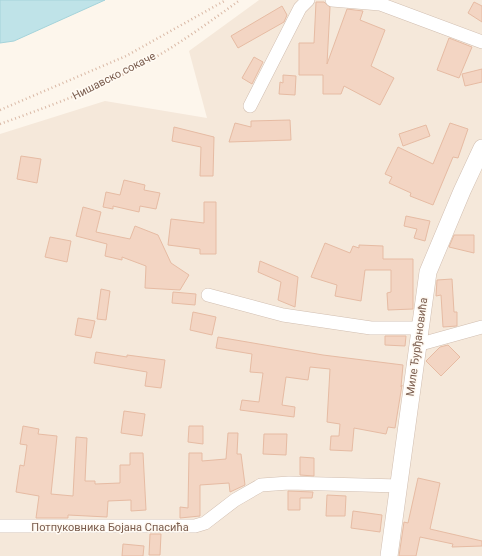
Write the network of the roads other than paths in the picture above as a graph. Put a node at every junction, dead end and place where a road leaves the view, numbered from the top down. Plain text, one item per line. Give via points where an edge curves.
1 (308, 0) edge
2 (332, 0) edge
3 (482, 42) edge
4 (250, 106) dead end
5 (482, 148) edge
6 (208, 294) dead end
7 (482, 327) edge
8 (419, 328) junction
9 (417, 345) junction
10 (399, 486) junction
11 (0, 526) edge
12 (389, 556) edge

1 - 4 street via 300,8
2 - 3 street via 380,4
5 - 8 street, Миле Ђурђановића via 456,202 428,272
6 - 8 street via 283,315 371,328
7 - 9 street
8 - 9 street, Миле Ђурђановића
9 - 10 street, Миле Ђурђановића
10 - 11 street, Потпуковника Бојана Спасића via 289,483 261,485 235,500 205,523 196,526
10 - 12 street, Миле Ђурђановића

